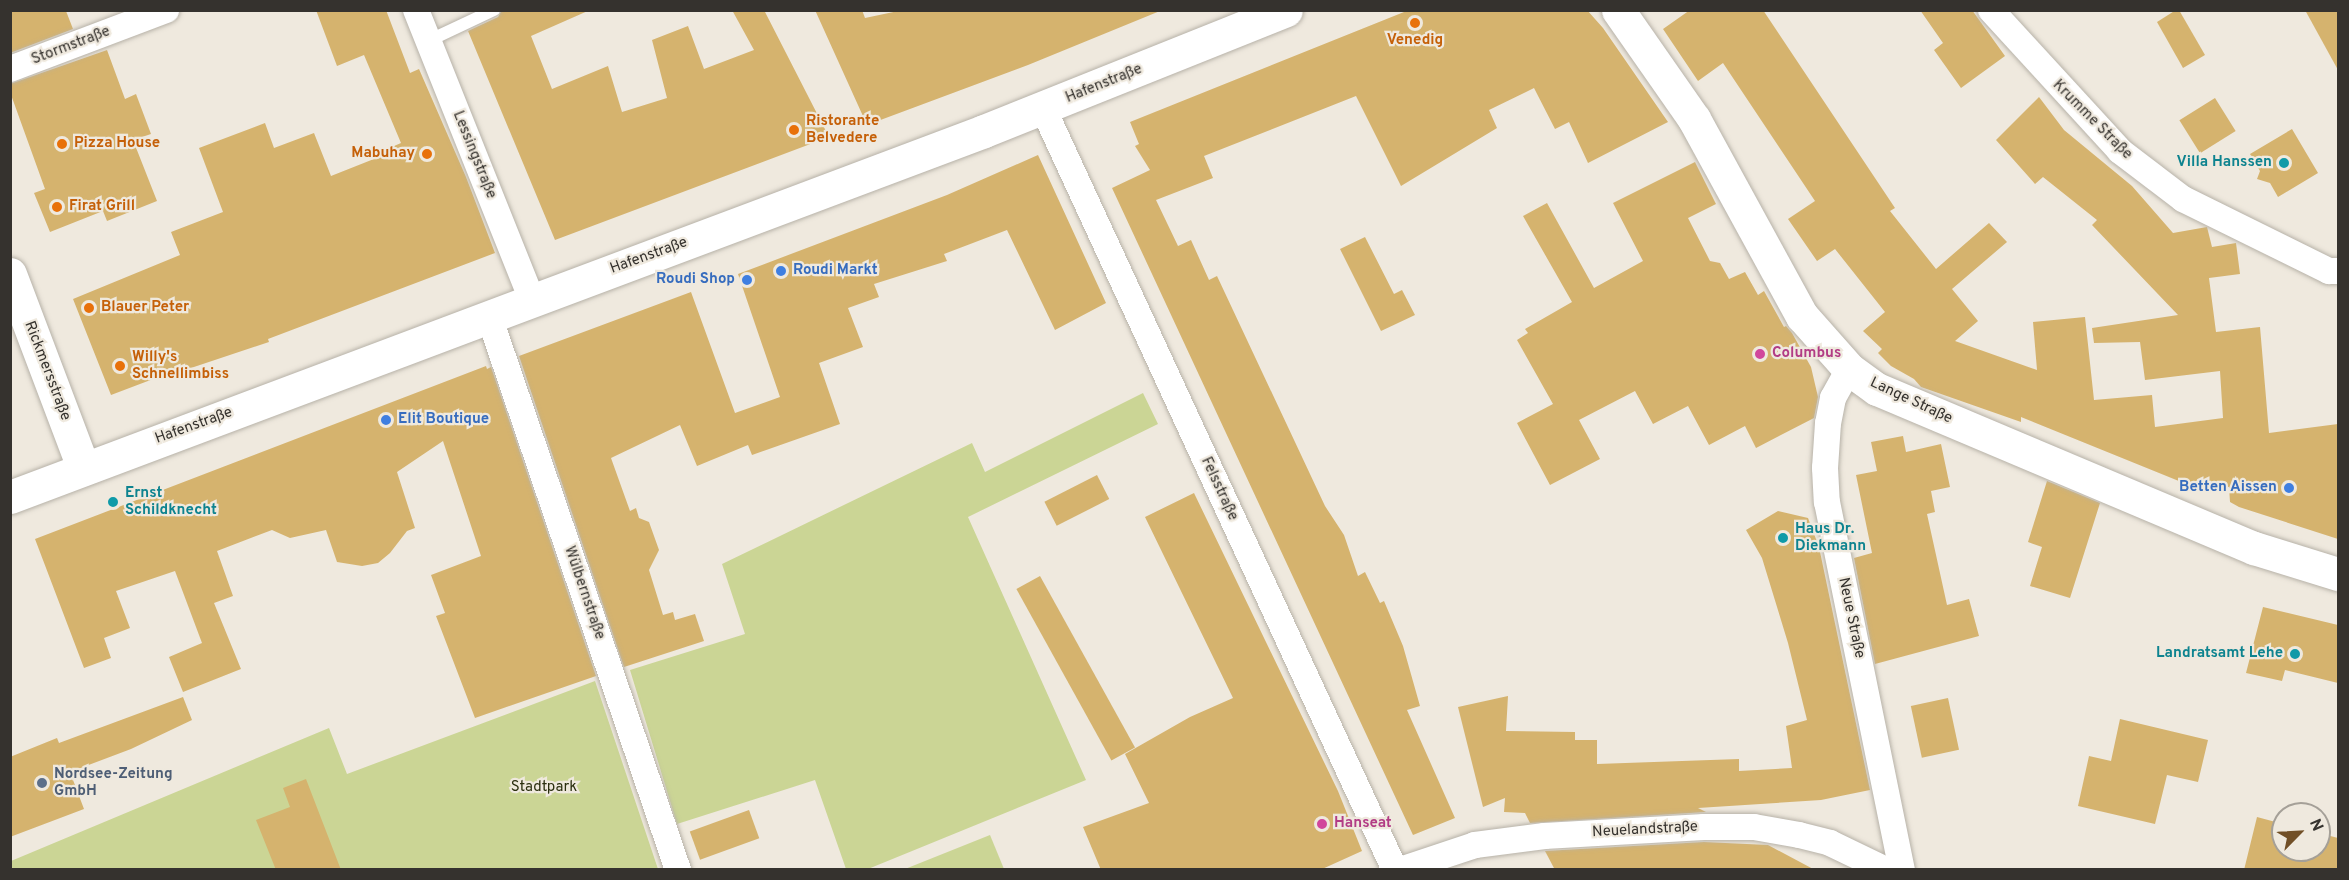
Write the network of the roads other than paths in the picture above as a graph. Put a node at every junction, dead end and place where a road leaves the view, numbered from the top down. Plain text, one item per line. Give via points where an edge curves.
1 (166, 10) edge
2 (416, 10) edge
3 (494, 10) edge
4 (1286, 10) edge
5 (1618, 10) edge
6 (1991, 10) edge
7 (428, 41) junction
8 (10, 69) edge
9 (1043, 108) junction
10 (2338, 272) edge
11 (10, 274) edge
12 (532, 300) junction
13 (489, 316) junction
14 (1850, 369) junction
15 (83, 468) junction
16 (10, 496) edge
17 (2338, 574) edge
18 (678, 870) edge
19 (1395, 870) edge
20 (1400, 870) edge
21 (1886, 870) edge
22 (1902, 870) edge

1 - 8 street, Stormstraße
2 - 7 street, Lessingstraße
3 - 7 lane
4 - 9 street, Hafenstraße
5 - 14 street, Lange Straße via 1694,119 1802,316
6 - 10 street, Krumme Straße via 2120,151 2183,199
7 - 12 street, Lessingstraße
9 - 12 street, Hafenstraße
9 - 19 street, Felsstraße
11 - 15 street, Rickmersstraße
12 - 13 street, Hafenstraße
13 - 15 street, Hafenstraße
13 - 18 street, Wülbernstraße
14 - 17 street, Lange Straße via 1877,389 2203,527 2254,548
14 - 22 street, Neue Straße via 1833,398 1828,423 1827,502
15 - 16 street, Hafenstraße
20 - 21 street, Neuelandstraße via 1475,845 1544,836 1704,827 1754,827 1799,835 1830,843

